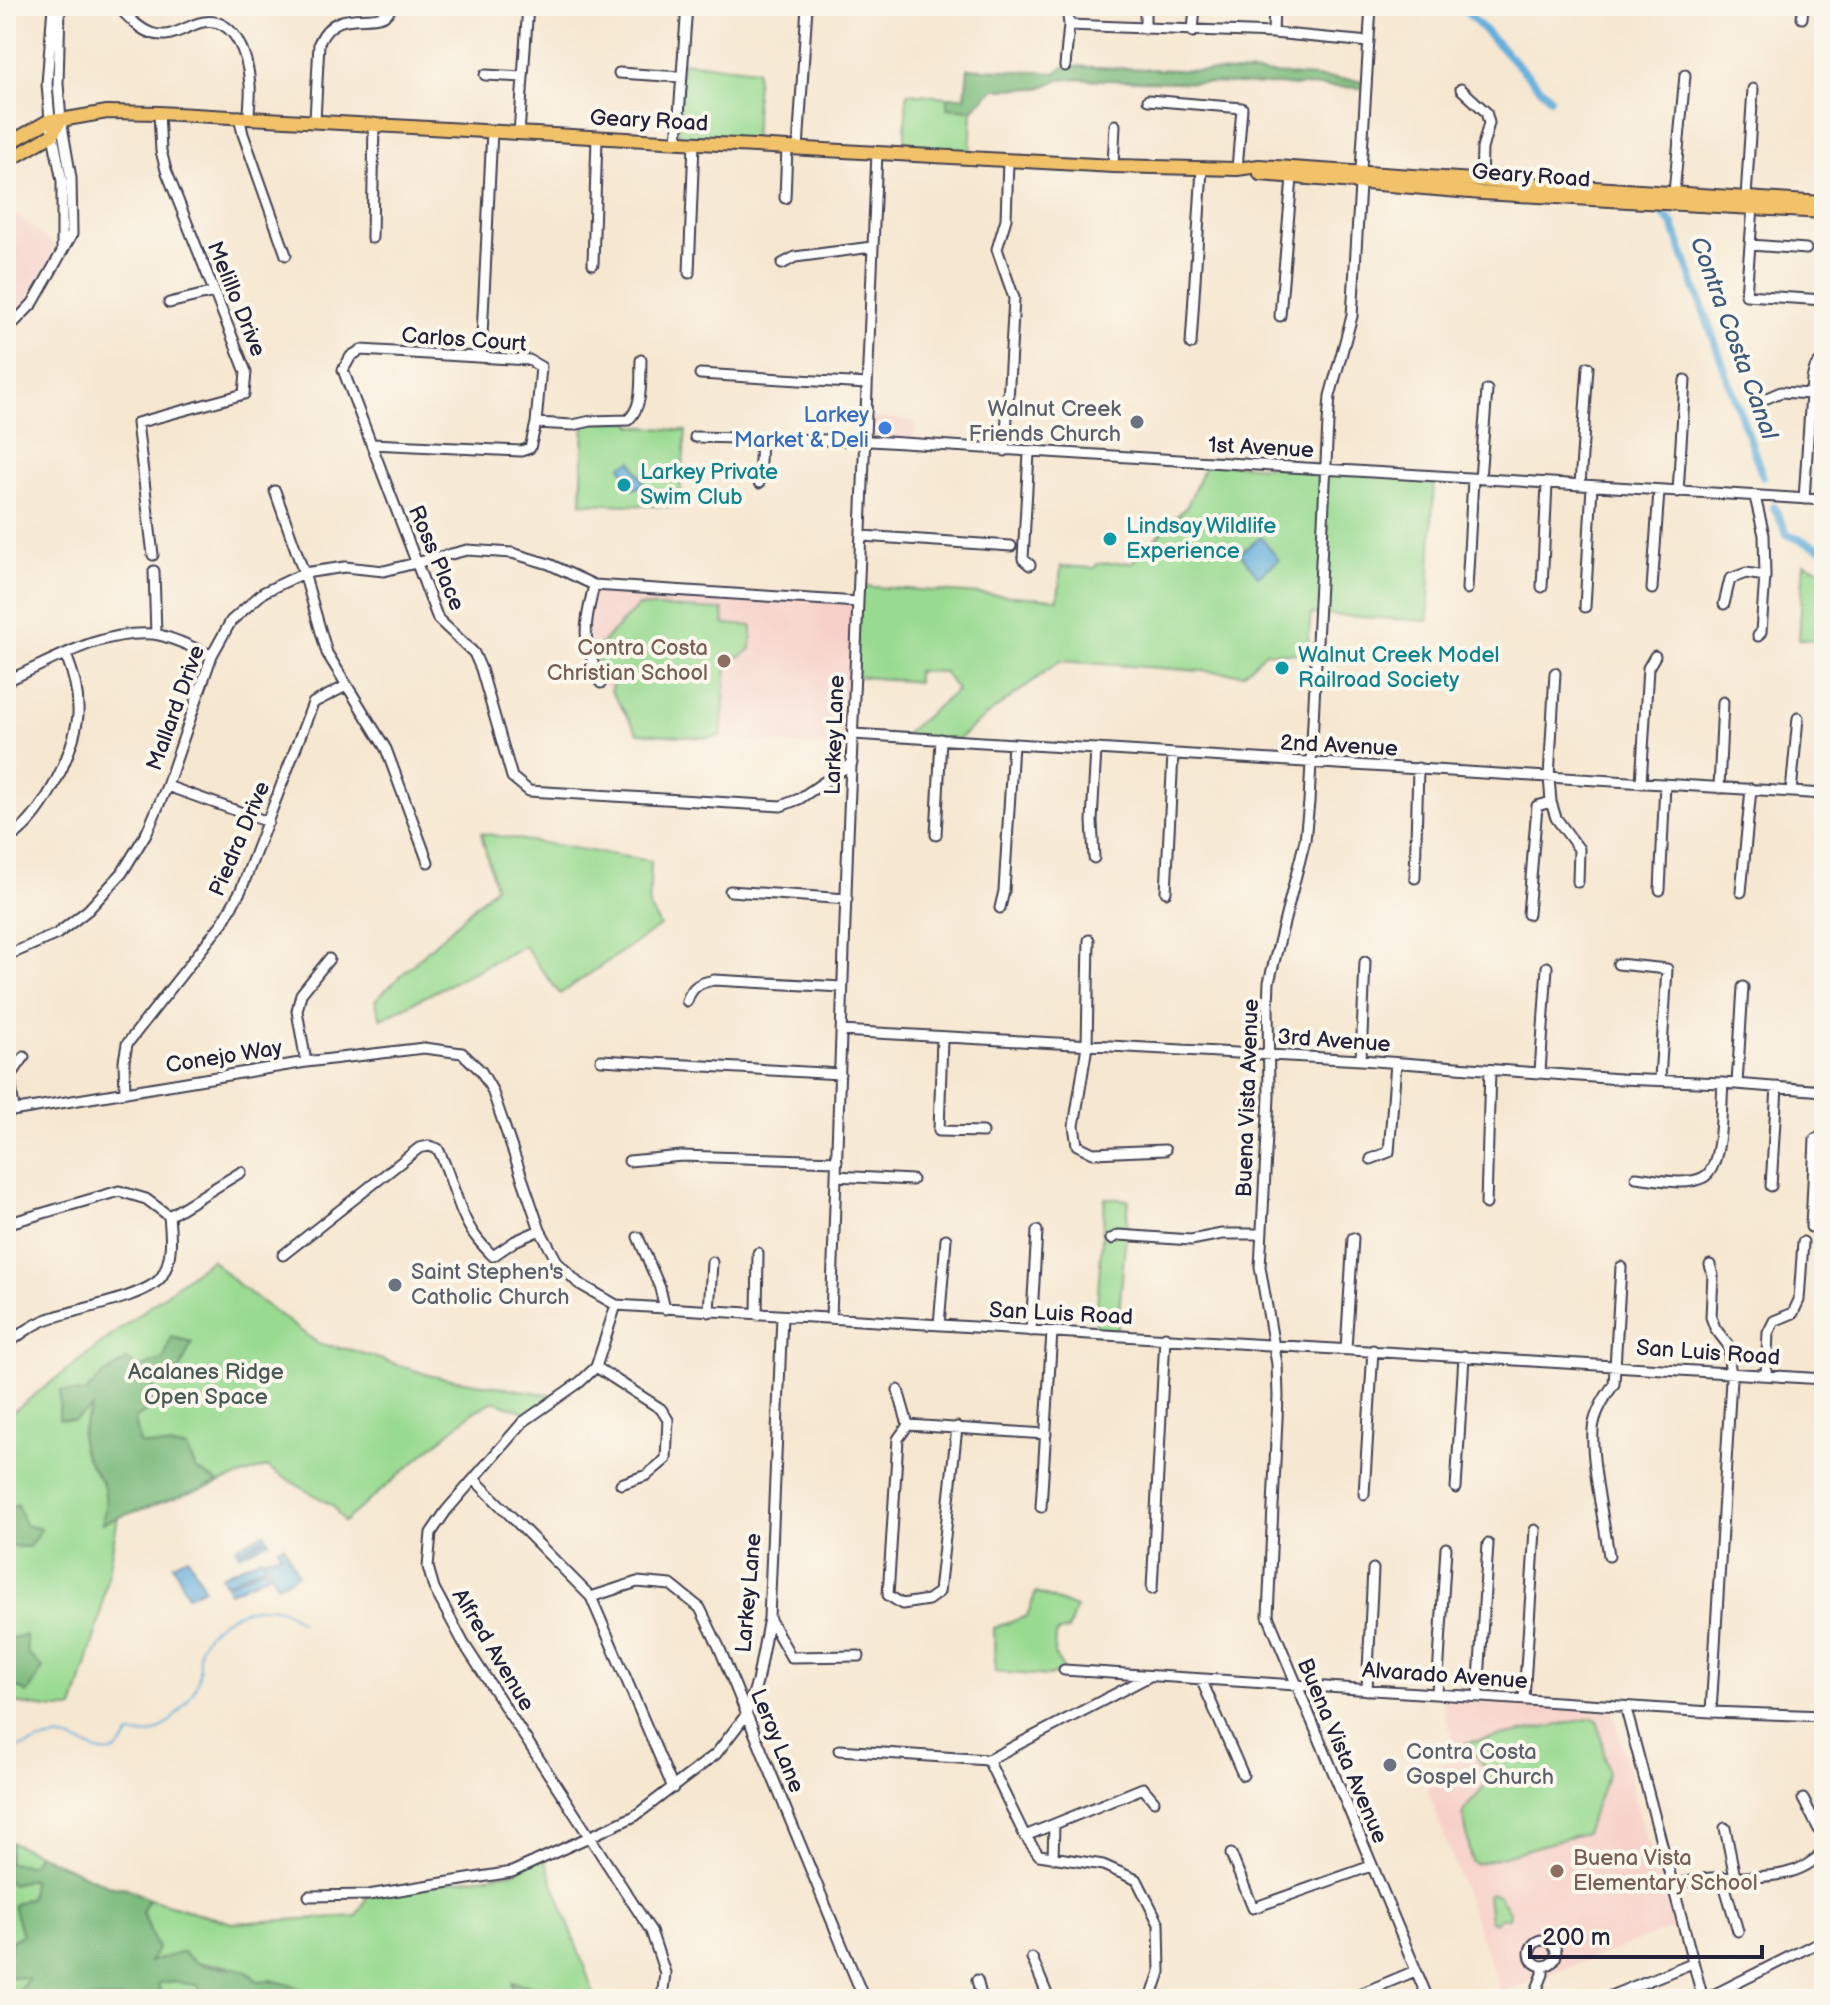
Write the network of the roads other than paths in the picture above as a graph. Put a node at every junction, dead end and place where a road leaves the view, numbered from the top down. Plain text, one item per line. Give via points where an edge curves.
1 (53, 6) edge
2 (60, 6) edge
3 (117, 6) edge
4 (392, 6) edge
5 (528, 6) edge
6 (687, 6) edge
7 (807, 6) edge
8 (1067, 6) edge
9 (1145, 6) edge
10 (1195, 6) edge
11 (1274, 6) edge
12 (1371, 6) edge
13 (1803, 6) edge
14 (1802, 18) dead end
15 (1069, 25) junction
16 (1145, 29) junction
17 (1193, 32) junction
18 (1273, 33) junction
19 (1369, 42) junction
20 (1065, 66) dead end
21 (619, 73) dead end
22 (485, 75) dead end
23 (1685, 75) dead end
24 (523, 77) junction
25 (681, 77) junction
26 (1461, 89) dead end
27 (1753, 89) dead end
28 (1148, 100) dead end
29 (159, 113) junction
30 (244, 116) junction
31 (55, 120) junction
32 (315, 120) junction
33 (374, 123) junction
34 (1115, 125) dead end
35 (492, 131) junction
36 (519, 134) junction
37 (52, 135) junction
38 (597, 138) junction
39 (677, 142) junction
40 (694, 143) junction
41 (6, 145) edge
42 (792, 148) junction
43 (877, 153) junction
44 (1008, 160) junction
45 (6, 162) edge
46 (1113, 166) junction
47 (1202, 169) junction
48 (1237, 169) junction
49 (1292, 178) junction
50 (1361, 178) junction
51 (1481, 180) junction
52 (1674, 193) junction
53 (785, 198) dead end
54 (1750, 202) junction
55 (1824, 203) edge
56 (1824, 212) edge
57 (372, 238) dead end
58 (1750, 245) junction
59 (872, 247) junction
60 (1806, 249) dead end
61 (62, 250) junction
62 (286, 255) dead end
63 (593, 264) dead end
64 (782, 264) dead end
65 (689, 273) dead end
66 (214, 292) junction
67 (1824, 300) edge
68 (169, 303) dead end
69 (1280, 316) dead end
70 (6, 331) edge
71 (1191, 344) dead end
72 (481, 356) junction
73 (1824, 357) edge
74 (641, 360) dead end
75 (1588, 367) dead end
76 (343, 370) joint
77 (700, 374) dead end
78 (1685, 380) dead end
79 (867, 384) junction
80 (1487, 390) dead end
81 (1810, 394) junction
82 (1767, 398) dead end
83 (536, 423) junction
84 (695, 437) dead end
85 (761, 438) junction
86 (864, 442) junction
87 (372, 444) junction
88 (1005, 451) junction
89 (1029, 453) junction
90 (1325, 470) junction
91 (1476, 479) junction
92 (759, 483) dead end
93 (1547, 484) junction
94 (1580, 485) junction
95 (1592, 486) junction
96 (275, 491) dead end
97 (1659, 491) junction
98 (1678, 492) junction
99 (1755, 497) junction
100 (1804, 499) junction
101 (1824, 500) edge
102 (862, 536) junction
103 (1011, 546) dead end
104 (153, 555) dead end
105 (417, 561) junction
106 (1030, 565) dead end
107 (154, 571) dead end
108 (304, 573) junction
109 (1765, 576) junction
110 (594, 585) junction
111 (1542, 587) dead end
112 (1467, 589) dead end
113 (1652, 589) dead end
114 (858, 602) junction
115 (1724, 604) dead end
116 (1585, 607) dead end
117 (156, 634) junction
118 (1758, 636) dead end
119 (66, 655) junction
120 (212, 655) junction
121 (1655, 656) dead end
122 (1555, 673) dead end
123 (6, 681) edge
124 (601, 683) dead end
125 (346, 686) junction
126 (1723, 702) dead end
127 (1798, 718) dead end
128 (853, 734) junction
129 (941, 739) junction
130 (1013, 744) junction
131 (1096, 749) junction
132 (1173, 754) junction
133 (1311, 762) junction
134 (852, 763) junction
135 (1418, 768) junction
136 (1549, 777) junction
137 (1641, 783) junction
138 (1665, 784) junction
139 (167, 786) junction
140 (1719, 788) junction
141 (1751, 789) junction
142 (1791, 792) junction
143 (1824, 794) edge
144 (1551, 802) junction
145 (268, 822) junction
146 (936, 835) dead end
147 (6, 840) edge
148 (1094, 858) dead end
149 (428, 862) dead end
150 (1415, 878) dead end
151 (1578, 882) dead end
152 (1660, 890) dead end
153 (730, 891) dead end
154 (1166, 892) dead end
155 (1741, 892) dead end
156 (847, 899) junction
157 (1000, 908) dead end
158 (1528, 914) dead end
159 (1089, 940) dead end
160 (6, 956) edge
161 (329, 959) dead end
162 (1365, 962) dead end
163 (1618, 964) dead end
164 (1547, 967) dead end
165 (842, 987) junction
166 (1743, 987) dead end
167 (687, 1001) dead end
168 (841, 1031) junction
169 (942, 1038) junction
170 (1087, 1046) junction
171 (449, 1050) joint
172 (1270, 1055) junction
173 (24, 1057) dead end
174 (601, 1060) dead end
175 (1361, 1060) junction
176 (306, 1062) junction
177 (1396, 1063) junction
178 (1490, 1070) junction
179 (1540, 1072) junction
180 (840, 1074) junction
181 (1660, 1079) junction
182 (1723, 1083) junction
183 (1737, 1084) junction
184 (1777, 1087) junction
185 (1824, 1091) edge
186 (125, 1092) junction
187 (10, 1111) edge
188 (983, 1132) dead end
189 (1824, 1136) edge
190 (1165, 1150) dead end
191 (1371, 1159) dead end
192 (629, 1161) dead end
193 (837, 1161) junction
194 (241, 1172) dead end
195 (836, 1176) junction
196 (1636, 1177) dead end
197 (912, 1180) dead end
198 (1771, 1186) dead end
199 (1486, 1204) dead end
200 (169, 1216) junction
201 (6, 1224) edge
202 (1811, 1227) dead end
203 (540, 1230) junction
204 (1037, 1231) dead end
205 (1261, 1234) junction
206 (638, 1237) dead end
207 (1353, 1238) dead end
208 (946, 1239) dead end
209 (1111, 1239) dead end
210 (1803, 1242) dead end
211 (758, 1253) dead end
212 (283, 1255) dead end
213 (712, 1262) dead end
214 (1710, 1265) dead end
215 (1621, 1267) dead end
216 (616, 1305) junction
217 (665, 1309) junction
218 (709, 1312) junction
219 (757, 1315) junction
220 (782, 1316) junction
221 (831, 1318) junction
222 (939, 1325) junction
223 (1031, 1331) junction
224 (1052, 1332) junction
225 (1165, 1337) junction
226 (1273, 1344) junction
227 (6, 1345) edge
228 (1346, 1349) junction
229 (1373, 1350) junction
230 (1464, 1356) junction
231 (1616, 1365) junction
232 (596, 1367) junction
233 (1731, 1373) junction
234 (1766, 1375) junction
235 (1824, 1379) edge
236 (898, 1390) dead end
237 (908, 1425) junction
238 (957, 1427) junction
239 (1046, 1434) junction
240 (474, 1479) junction
241 (621, 1484) dead end
242 (1456, 1488) dead end
243 (1364, 1494) dead end
244 (1041, 1507) dead end
245 (1535, 1530) dead end
246 (1488, 1544) dead end
247 (1446, 1548) dead end
248 (1609, 1556) dead end
249 (1373, 1569) dead end
250 (1152, 1589) dead end
251 (591, 1597) junction
252 (769, 1618) junction
253 (859, 1656) dead end
254 (1064, 1670) dead end
255 (1148, 1677) junction
256 (1201, 1679) junction
257 (1295, 1684) junction
258 (1367, 1690) junction
259 (1437, 1693) junction
260 (1478, 1695) junction
261 (1524, 1699) junction
262 (1711, 1712) junction
263 (1627, 1713) dead end
264 (746, 1715) junction
265 (1824, 1716) edge
266 (839, 1750) dead end
267 (988, 1760) junction
268 (1243, 1775) dead end
269 (673, 1788) junction
270 (1803, 1799) dead end
271 (1154, 1801) dead end
272 (1054, 1825) junction
273 (1725, 1828) dead end
274 (589, 1836) junction
275 (1025, 1836) junction
276 (1824, 1839) edge
277 (1824, 1851) edge
278 (1231, 1854) dead end
279 (1053, 1858) junction
280 (1371, 1866) junction
281 (1722, 1877) junction
282 (1735, 1877) junction
283 (1673, 1885) junction
284 (309, 1896) dead end
285 (1738, 1931) dead end
286 (1819, 1942) dead end
287 (1032, 1958) dead end
288 (1692, 1963) junction
289 (1543, 1966) dead end
290 (1415, 1971) junction
291 (977, 1980) dead end
292 (662, 1999) edge
293 (864, 1999) edge
294 (982, 1999) edge
295 (1049, 1999) edge
296 (1151, 1999) edge
297 (1348, 1999) edge
298 (1428, 1999) edge
299 (1533, 1999) edge
300 (1603, 1999) edge
301 (1704, 1999) edge

1 - 31 street via 47,84
2 - 31 street
3 - 30 street via 149,33 168,35 208,22 229,28 246,62 251,87
4 - 32 street via 382,18 341,19 323,34
5 - 24 street
6 - 25 street
7 - 42 street
8 - 15 street
9 - 16 street
10 - 17 street
11 - 18 street
12 - 19 street, Buena Vista Avenue
13 - 14 street
15 - 16 street
15 - 20 street
16 - 17 street
17 - 18 street
18 - 19 street
19 - 50 street, Buena Vista Avenue
21 - 25 street
22 - 24 street
23 - 52 street
24 - 36 street
25 - 39 street
26 - 51 street via 1486,112 1489,123
27 - 54 street
28 - 48 street via 1242,108
29 - 30 main road, Geary Road
29 - 31 main road, Geary Road via 107,112
29 - 66 street, Melillo Drive via 166,170
30 - 32 main road, Geary Road
30 - 62 street via 243,134
31 - 37 main road
31 - 41 main road, Geary Road
31 - 61 street via 71,178 72,234
32 - 33 main road, Geary Road
33 - 35 main road, Geary Road
33 - 57 street
34 - 46 street
35 - 36 main road, Geary Road
35 - 72 street
36 - 38 main road, Geary Road
37 - 45 main road
37 - 61 street via 62,181
38 - 39 main road, Geary Road
38 - 63 street
39 - 40 main road, Geary Road
40 - 42 main road, Geary Road
40 - 65 street
42 - 43 main road, Geary Road
42 - 53 street
43 - 44 main road, Geary Road
43 - 59 street, Larkey Lane
44 - 46 main road, Geary Road
44 - 88 street via 1006,219 997,249 1014,298
46 - 47 main road, Geary Road
47 - 48 main road, Geary Road
47 - 71 street
48 - 49 main road, Geary Road
48 - 50 main road, Geary Road via 1259,166
49 - 50 main road, Geary Road
49 - 69 street
50 - 51 main road, Geary Road
50 - 54 main road, Geary Road via 1624,202
50 - 90 street, Buena Vista Avenue via 1352,316 1330,396
51 - 52 main road, Geary Road
52 - 54 main road, Geary Road
54 - 55 main road, Geary Road
54 - 56 main road, Geary Road
54 - 58 street
58 - 60 street
58 - 67 street via 1746,295
59 - 64 street via 795,257
59 - 79 street, Larkey Lane
61 - 70 street via 33,303
66 - 68 street
66 - 104 street, Melillo Drive via 246,372 244,394 137,423
72 - 76 street, Carlos Court via 361,350
72 - 83 street, Carlos Court via 529,360 541,367
73 - 81 street via 1815,368
74 - 83 street via 638,404 628,420
75 - 94 street
76 - 87 street, Ross Place
77 - 79 street
78 - 98 street
79 - 86 street, Larkey Lane
80 - 91 street
81 - 82 street via 1781,392
81 - 100 street
83 - 87 street via 532,446 521,451
84 - 85 street, 1st Avenue
85 - 86 street, 1st Avenue
85 - 92 street
86 - 88 street, 1st Avenue
86 - 102 street, Larkey Lane
87 - 105 street, Ross Place
88 - 89 street, 1st Avenue
89 - 90 street, 1st Avenue
89 - 106 street via 1023,559
90 - 91 street, 1st Avenue
90 - 133 street, Buena Vista Avenue
91 - 93 street, 1st Avenue
91 - 112 street
93 - 94 street, 1st Avenue
93 - 111 street
94 - 95 street, 1st Avenue
95 - 97 street, 1st Avenue
95 - 116 street
96 - 108 street
97 - 98 street, 1st Avenue
97 - 113 street
98 - 99 street, 1st Avenue
99 - 100 street, 1st Avenue
99 - 109 street via 1764,535
100 - 101 street, 1st Avenue
102 - 103 street
102 - 114 street, Larkey Lane
105 - 108 street, Mallard Drive via 384,571 345,567
105 - 110 street, Mallard Drive via 467,550 512,553
105 - 134 street, Ross Place via 438,619 474,653 512,777 529,791 781,806
107 - 117 street
108 - 120 street, Mallard Drive via 264,592 231,621
108 - 125 street via 327,653
109 - 115 street via 1746,573 1730,579
109 - 118 street
110 - 114 street, Mallard Drive
110 - 124 street via 584,631
114 - 128 street, Larkey Lane
117 - 119 street via 95,640
117 - 120 street
119 - 123 street
119 - 147 street via 77,683 78,717 65,760 30,821
120 - 139 street, Mallard Drive
121 - 137 street via 1648,668
122 - 136 street
125 - 145 street, Piedra Drive via 313,703
125 - 149 street via 386,749
126 - 140 street
127 - 142 street
128 - 129 street, 2nd Avenue
128 - 134 street, Larkey Lane
129 - 130 street, 2nd Avenue
129 - 146 street
130 - 131 street, 2nd Avenue
130 - 157 street
131 - 132 street, 2nd Avenue
131 - 148 street
132 - 133 street, 2nd Avenue
132 - 154 street
133 - 135 street, 2nd Avenue
133 - 172 street, Buena Vista Avenue via 1305,840 1269,982
134 - 156 street, Larkey Lane
135 - 136 street, 2nd Avenue
135 - 150 street
136 - 137 street, 2nd Avenue
136 - 144 street
137 - 138 street, 2nd Avenue
138 - 140 street, 2nd Avenue
138 - 152 street
139 - 145 street
139 - 160 street, Mallard Drive via 122,873 88,910 57,934
140 - 141 street, 2nd Avenue
141 - 142 street, 2nd Avenue
141 - 155 street
142 - 143 street, 2nd Avenue
144 - 151 street via 1579,849
144 - 158 street via 1537,806
145 - 186 street, Piedra Drive via 223,922 127,1044
153 - 156 street
156 - 165 street, Larkey Lane
159 - 170 street
161 - 176 street via 301,994 297,1011
162 - 175 street
163 - 181 street via 1667,969
164 - 179 street
165 - 167 street via 714,980 700,983
165 - 168 street, Larkey Lane
166 - 183 street
168 - 169 street, 3rd Avenue
168 - 180 street, Larkey Lane
169 - 170 street, 3rd Avenue
169 - 188 street via 939,1131
170 - 172 street, 3rd Avenue
170 - 190 street via 1074,1126 1077,1145 1093,1153
171 - 176 street, Conejo Way via 424,1048
171 - 203 street, San Luis Road via 462,1053 492,1090
172 - 175 street, 3rd Avenue
172 - 205 street, Buena Vista Avenue
173 - 187 street via 10,1077
174 - 180 street
175 - 177 street, 3rd Avenue
176 - 186 street, Conejo Way
177 - 178 street, 3rd Avenue
177 - 191 street via 1389,1152
178 - 179 street, 3rd Avenue
178 - 199 street
179 - 181 street, 3rd Avenue
180 - 193 street, Larkey Lane
181 - 182 street, 3rd Avenue
182 - 183 street, 3rd Avenue
182 - 196 street via 1717,1158 1711,1171 1702,1179 1681,1182
183 - 184 street, 3rd Avenue
184 - 185 street, 3rd Avenue
184 - 198 street
186 - 187 street, Conejo Way
189 - 202 street via 1815,1139
192 - 193 street via 682,1156
193 - 195 street, Larkey Lane
194 - 200 street
195 - 197 street
195 - 221 street, Larkey Lane
200 - 201 street via 146,1199 119,1191
200 - 227 street via 169,1260 160,1280 140,1292 47,1319
203 - 212 street via 493,1256 475,1237 438,1149 429,1146 419,1148
203 - 216 street, San Luis Road via 558,1263 578,1283
204 - 223 street
205 - 209 street
205 - 226 street, Buena Vista Avenue via 1260,1267
206 - 217 street
207 - 228 street
208 - 222 street
210 - 234 street via 1799,1300 1793,1313 1774,1321 1768,1333
211 - 219 street
213 - 218 street
214 - 233 street via 1711,1317 1728,1345
215 - 231 street
216 - 217 street, San Luis Road
216 - 232 street
217 - 218 street, San Luis Road
218 - 219 street, San Luis Road
219 - 220 street, San Luis Road
220 - 221 street, San Luis Road
220 - 252 street, Larkey Lane
221 - 222 street, San Luis Road
222 - 223 street, San Luis Road
223 - 224 street, San Luis Road
224 - 225 street, San Luis Road
224 - 239 street
225 - 226 street, San Luis Road
225 - 250 street
226 - 228 street, San Luis Road
226 - 257 street, Buena Vista Avenue via 1278,1397 1268,1616
228 - 229 street, San Luis Road
229 - 230 street, San Luis Road
229 - 243 street
230 - 231 street, San Luis Road
230 - 242 street
231 - 233 street, San Luis Road
231 - 248 street via 1614,1384 1594,1424 1593,1445
232 - 240 street, Alfred Avenue via 523,1422
232 - 241 street via 653,1403 668,1420 666,1459 647,1475
233 - 234 street, San Luis Road
233 - 262 street
234 - 235 street, San Luis Road
236 - 237 street
237 - 238 street
237 - 238 street via 898,1439 888,1595 902,1604 928,1600 939,1592
238 - 239 street
239 - 244 street
240 - 251 street
240 - 274 street, Alfred Avenue via 431,1533 428,1567 434,1588 464,1644
245 - 261 street
246 - 260 street
247 - 259 street
249 - 258 street
251 - 264 street, Leroy Lane via 637,1582 671,1585 700,1608
251 - 269 street
252 - 253 street via 791,1657
252 - 264 street, Larkey Lane
254 - 255 street, Alvarado Avenue
255 - 256 street, Alvarado Avenue
255 - 267 street
256 - 257 street, Alvarado Avenue
256 - 268 street
257 - 258 street, Alvarado Avenue
257 - 280 street, Buena Vista Avenue
258 - 259 street, Alvarado Avenue
259 - 260 street, Alvarado Avenue
260 - 261 street, Alvarado Avenue
261 - 262 street, Alvarado Avenue
262 - 265 street, Alvarado Avenue
263 - 283 street
264 - 269 street, Larkey Lane via 716,1754
264 - 293 street, Leroy Lane
266 - 267 street
267 - 275 street
269 - 274 street, Larkey Lane via 635,1816
270 - 276 street
271 - 272 street via 1143,1788
272 - 275 street
272 - 279 street
273 - 282 street
274 - 284 street, Larkey Lane via 512,1872 368,1895
274 - 292 street, Alfred Avenue via 651,1931 665,1973
275 - 279 street via 1039,1855
277 - 282 street via 1797,1870
278 - 280 street via 1253,1908
279 - 296 street via 1103,1865 1137,1880 1159,1924 1160,1972
280 - 290 street, Buena Vista Avenue
281 - 282 street
281 - 283 street
281 - 285 street
283 - 288 street
286 - 301 street
287 - 295 street
288 - 300 street
288 - 301 street
289 - 299 street
290 - 297 street
290 - 298 street, Buena Vista Avenue
291 - 294 street

